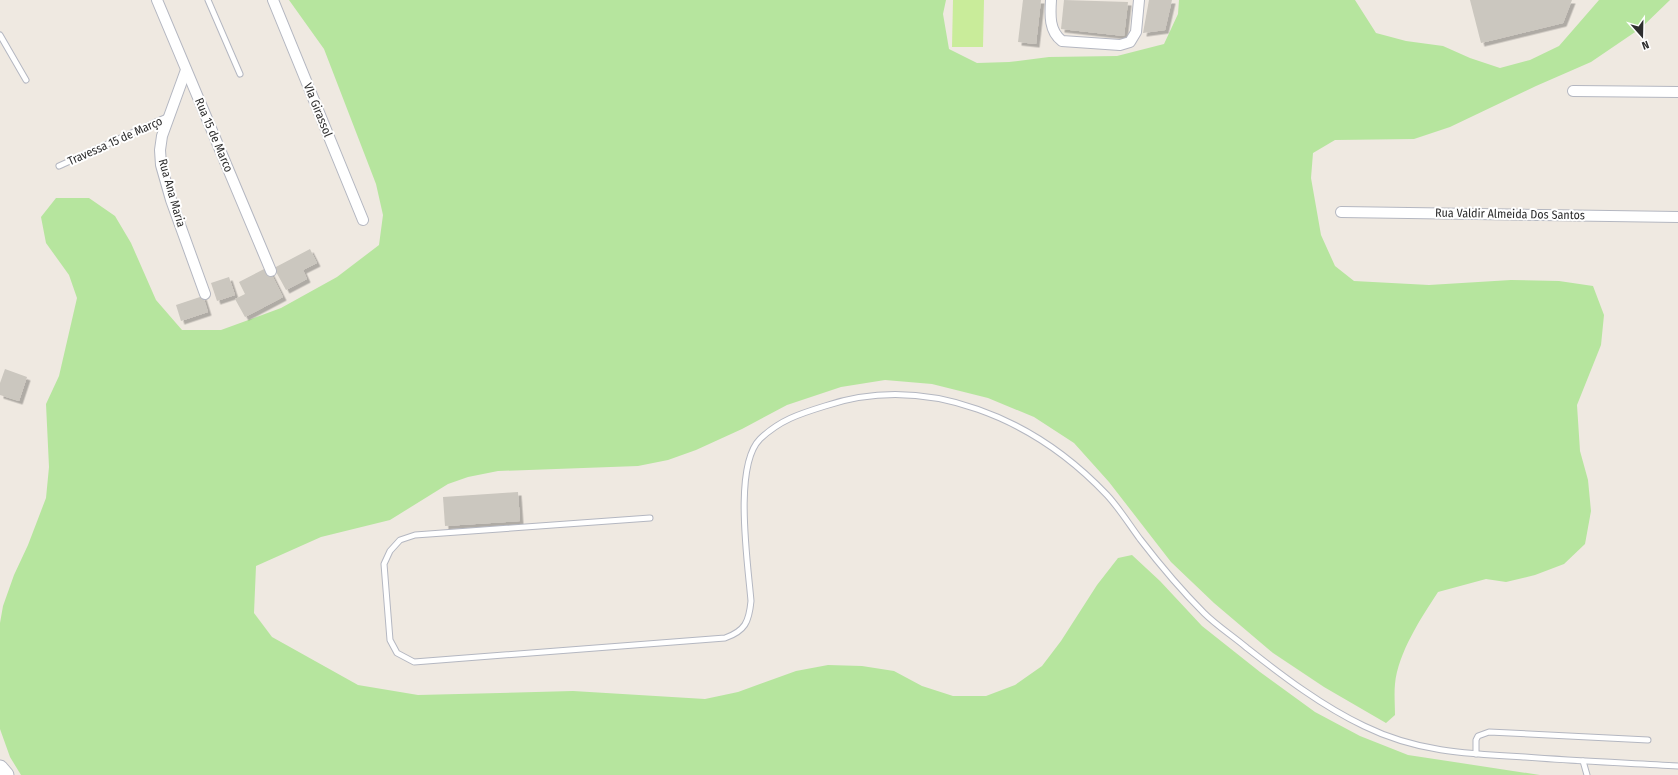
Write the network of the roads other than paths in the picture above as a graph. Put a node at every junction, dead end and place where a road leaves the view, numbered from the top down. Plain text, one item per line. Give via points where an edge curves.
1 (157, 0) edge
2 (208, 0) edge
3 (273, 0) edge
4 (1051, 0) edge
5 (1139, 0) edge
6 (0, 35) edge
7 (186, 70) junction
8 (240, 74) dead end
9 (26, 80) dead end
10 (1573, 91) dead end
11 (1678, 92) edge
12 (170, 116) junction
13 (59, 166) dead end
14 (1342, 212) dead end
15 (1678, 217) edge
16 (363, 220) dead end
17 (272, 270) dead end
18 (205, 294) dead end
19 (650, 518) dead end
20 (1648, 740) dead end
21 (1476, 754) junction
22 (1583, 761) junction
23 (1678, 766) edge
24 (0, 768) edge
25 (6, 775) edge
26 (1587, 775) edge

1 - 7 street, Rua 15 de Marco
2 - 8 lane
3 - 16 street, VIa Girassol
4 - 5 street via 1053,30 1055,36 1062,41 1120,45 1130,42 1136,32
6 - 9 lane
7 - 12 street, Rua Ana Maria
7 - 17 street, Rua 15 de Marco
10 - 11 street
12 - 13 lane, Travessa 15 de Março
12 - 18 street, Rua Ana Maria via 162,136 161,165
14 - 15 street, Rua Valdir Almeida Dos Santos
19 - 21 lane via 415,535 400,540 390,550 384,564 390,640 397,653 414,662 725,638 738,633 750,612 744,501 747,468 758,441 791,416 845,399 889,394 937,397 989,413 1031,434 1069,460 1108,496 1167,573 1206,615 1321,702 1365,726 1410,745
20 - 21 lane via 1485,732 1476,740
21 - 22 lane
22 - 23 lane
22 - 26 lane
24 - 25 street

